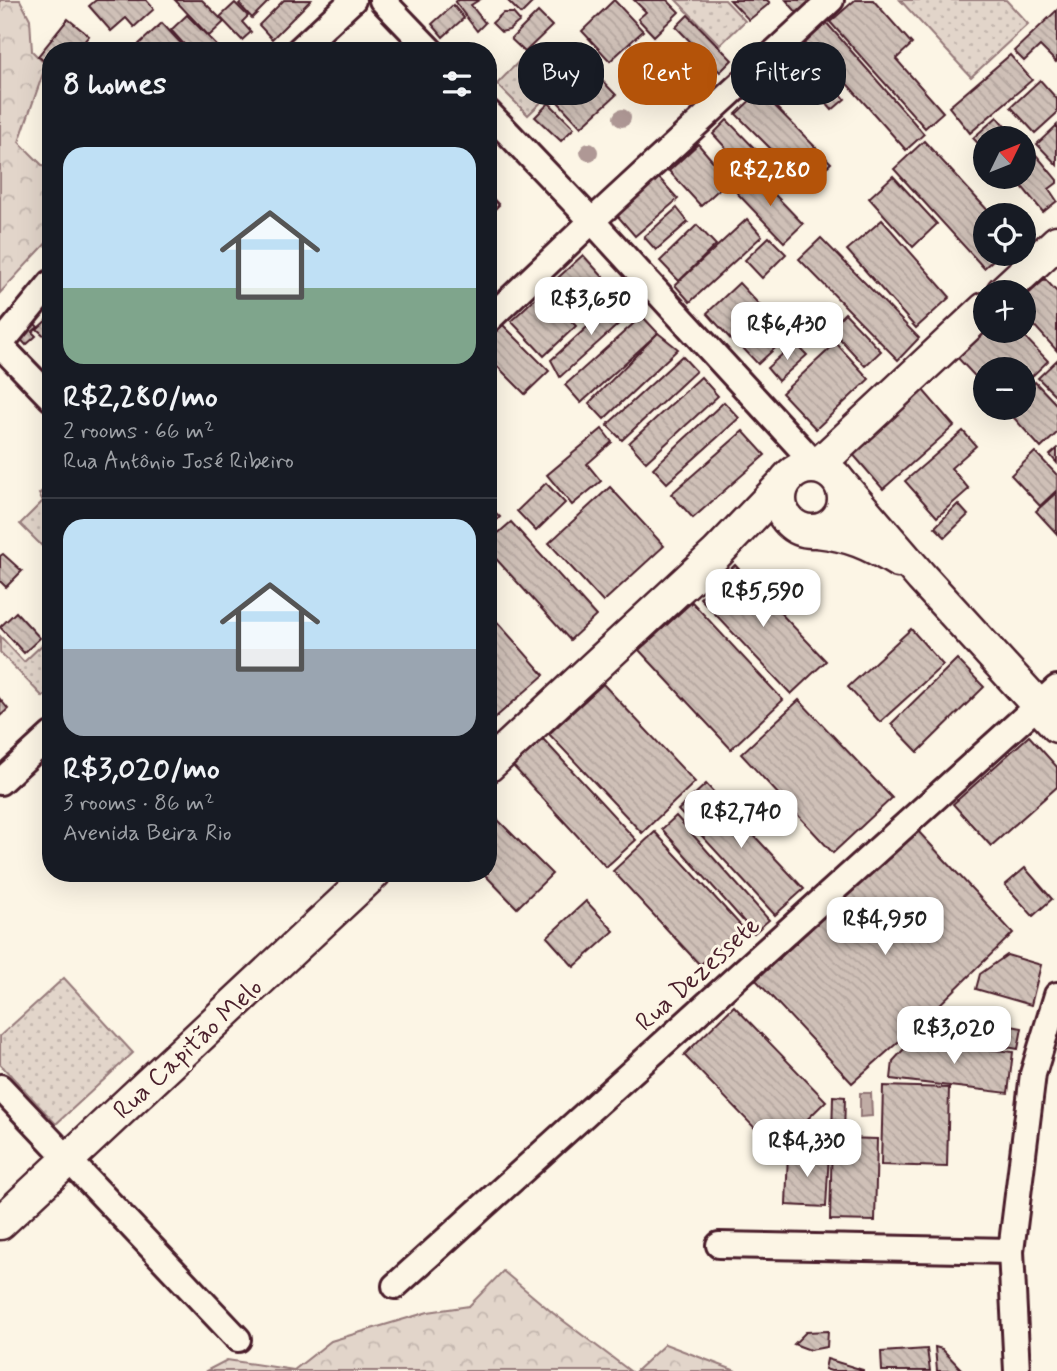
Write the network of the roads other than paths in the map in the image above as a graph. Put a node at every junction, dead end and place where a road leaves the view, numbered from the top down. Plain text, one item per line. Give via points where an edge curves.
1 (353, 0) edge
2 (382, 0) edge
3 (831, 0) edge
4 (308, 42) edge
5 (422, 42) edge
6 (497, 121) edge
7 (592, 220) junction
8 (1057, 242) edge
9 (1016, 280) edge
10 (42, 294) edge
11 (497, 311) edge
12 (973, 320) edge
13 (0, 345) edge
14 (42, 389) edge
15 (807, 477) junction
16 (812, 531) junction
17 (718, 554) junction
18 (922, 578) junction
19 (1051, 706) edge
20 (42, 743) edge
21 (497, 758) edge
22 (0, 782) edge
23 (364, 882) edge
24 (1057, 995) edge
25 (0, 1087) edge
26 (68, 1159) junction
27 (0, 1223) edge
28 (719, 1245) dead end
29 (1011, 1251) junction
30 (395, 1286) dead end
31 (238, 1339) dead end
32 (1017, 1371) edge

1 - 4 street
2 - 5 street
3 - 7 street
6 - 7 street
7 - 11 street
7 - 15 street via 789,438
8 - 9 main road
10 - 13 street
12 - 15 main road
13 - 14 street
15 - 16 main road via 779,494 779,504 789,522
15 - 16 main road via 844,494 835,522
15 - 17 main road
15 - 18 main road
16 - 17 main road via 760,535
16 - 18 main road via 855,538
17 - 21 main road
18 - 19 main road
19 - 30 street, Rua Dezessete
20 - 22 street
23 - 26 main road, Rua Capitão Melo
24 - 29 street via 1033,1074
25 - 26 street
26 - 27 main road, Rua Capitão Melo
26 - 31 street
28 - 29 street
29 - 32 street

